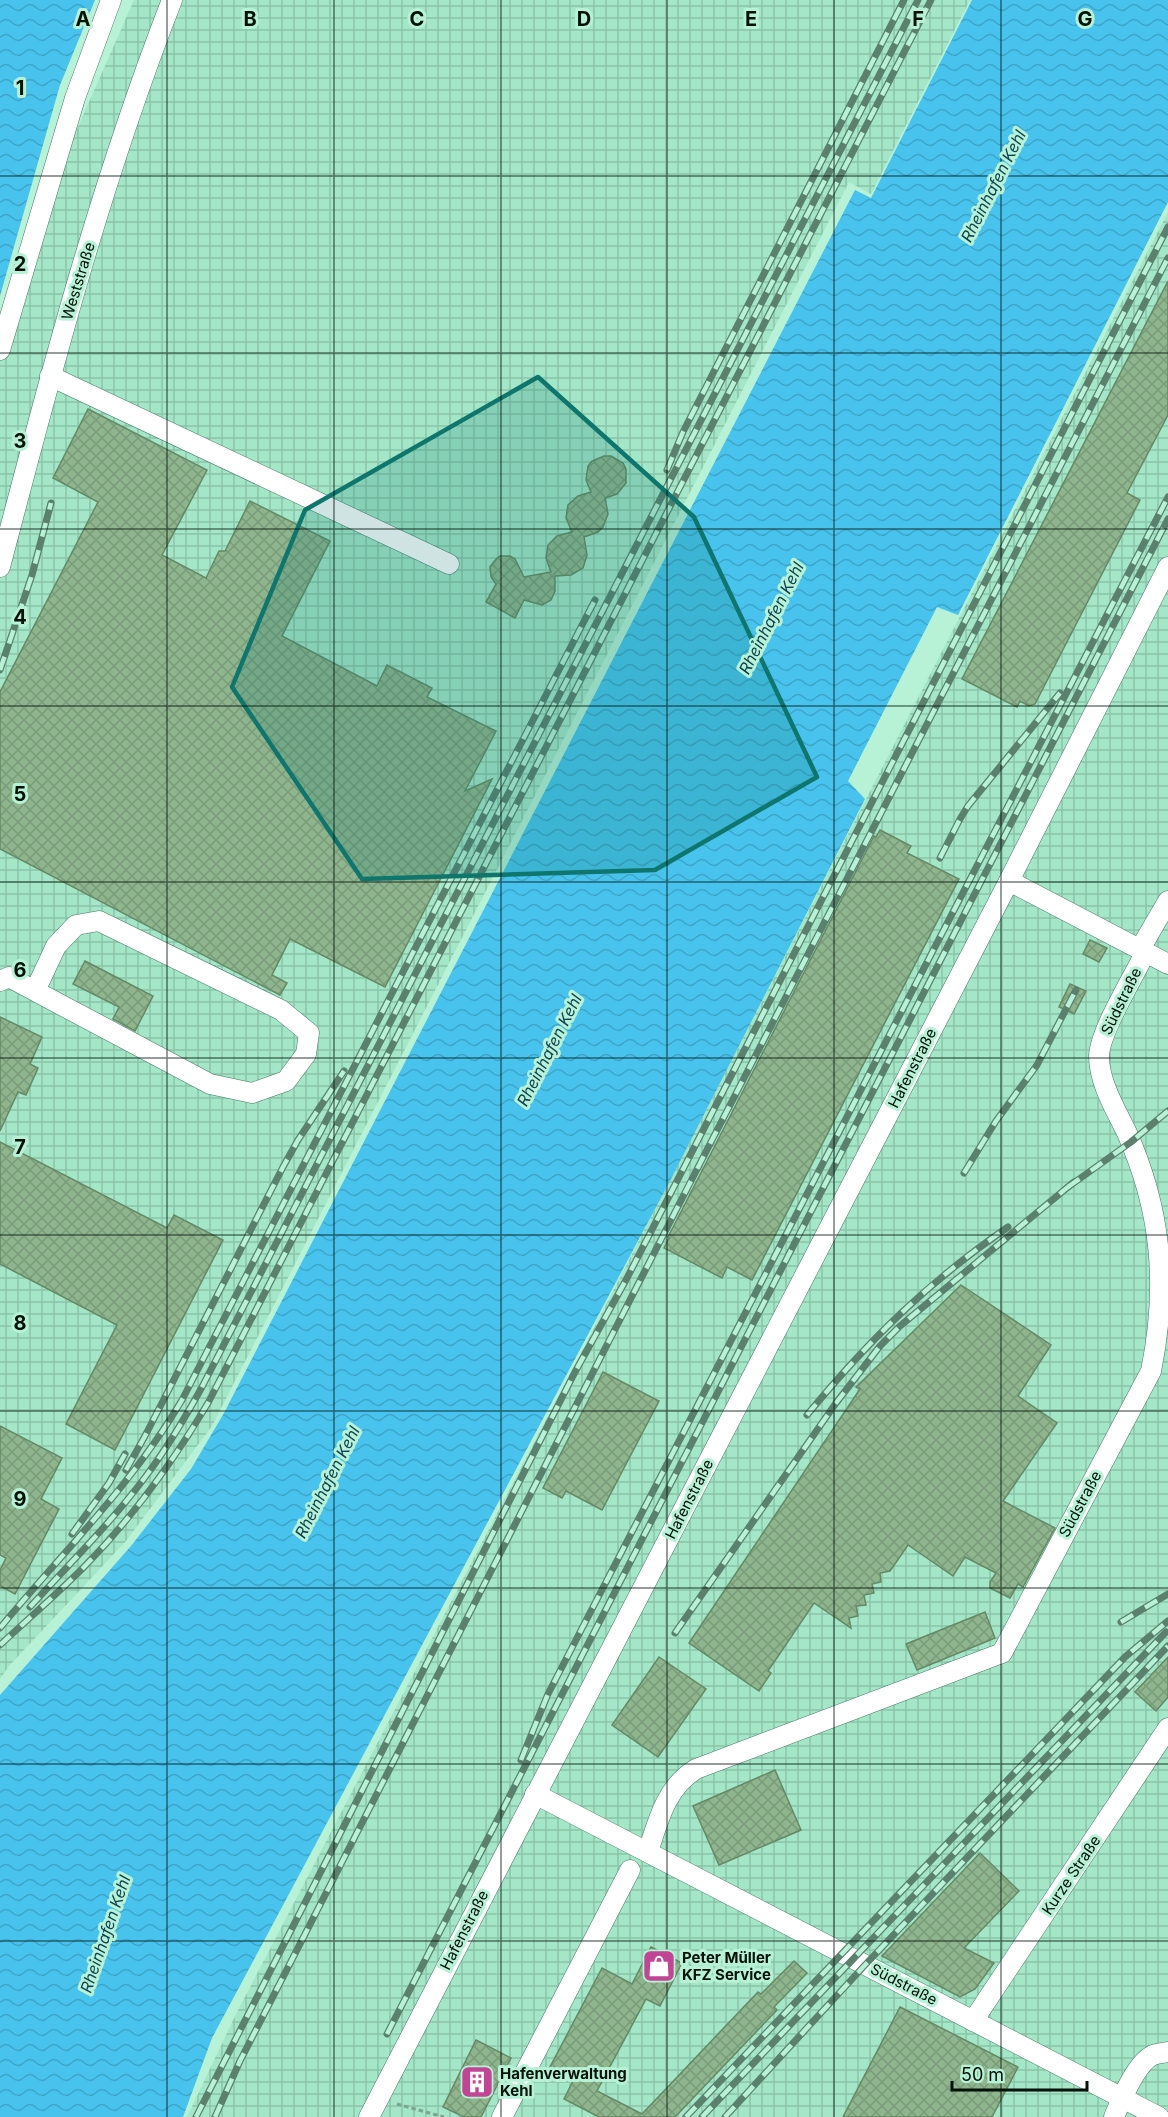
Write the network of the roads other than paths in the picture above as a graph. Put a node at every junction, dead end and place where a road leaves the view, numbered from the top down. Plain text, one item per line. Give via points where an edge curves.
1 (111, 0) edge
2 (172, 0) edge
3 (0, 350) edge
4 (50, 376) junction
5 (448, 564) dead end
6 (0, 567) edge
7 (1168, 567) edge
8 (1009, 881) junction
9 (1168, 901) edge
10 (1143, 951) junction
11 (1168, 964) edge
12 (0, 981) edge
13 (35, 991) junction
14 (1168, 1728) edge
15 (535, 1794) junction
16 (648, 1852) junction
17 (630, 1870) dead end
18 (973, 2021) junction
19 (1168, 2052) edge
20 (1122, 2098) junction
21 (369, 2117) edge
22 (502, 2117) edge
23 (1114, 2117) edge
24 (1159, 2117) edge

1 - 3 street via 75,98
2 - 4 street, Weststraße via 142,77
4 - 5 street
4 - 6 street, Weststraße
7 - 8 street, Hafenstraße
8 - 10 street
8 - 15 street, Hafenstraße
9 - 10 street, Südstraße
10 - 11 street
10 - 16 street, Südstraße via 1103,1037 1099,1058 1165,1242 1168,1268 1164,1330 1151,1371 1002,1653 685,1775 662,1809
12 - 13 street via 9,977
13 - 13 street via 210,1084 252,1093 286,1081 306,1054 309,1033 281,1011 99,921 76,925 56,946
14 - 18 street, Kurze Straße
15 - 16 street, Südstraße
15 - 21 street, Hafenstraße
16 - 18 street, Südstraße
17 - 22 street
18 - 20 street, Südstraße
19 - 20 street via 1143,2063
20 - 23 street
20 - 24 street, Südstraße

